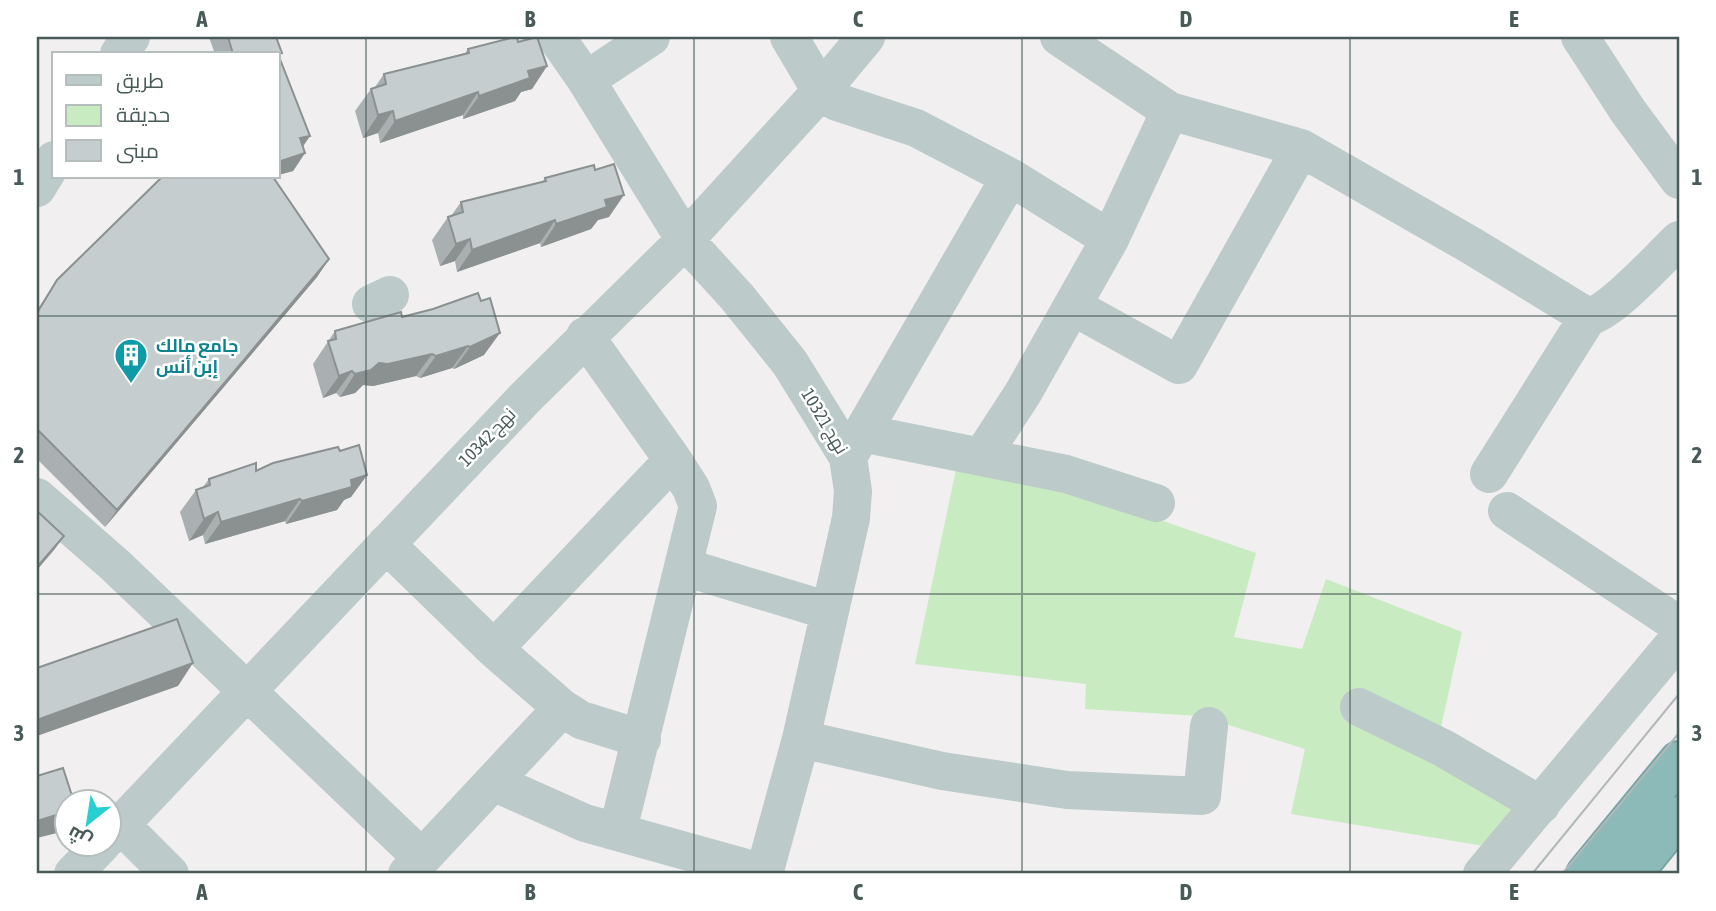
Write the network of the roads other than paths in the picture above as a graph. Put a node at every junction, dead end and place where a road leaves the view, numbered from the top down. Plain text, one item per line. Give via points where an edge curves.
1 (131, 37) edge
2 (556, 37) edge
3 (650, 37) edge
4 (789, 37) edge
5 (866, 37) edge
6 (1059, 37) edge
7 (1580, 37) edge
8 (120, 52) edge
9 (586, 80) junction
10 (821, 90) junction
11 (1170, 111) junction
12 (1301, 148) junction
13 (52, 163) edge
14 (1010, 177) junction
15 (1679, 180) edge
16 (37, 188) edge
17 (1110, 239) junction
18 (685, 240) junction
19 (1679, 240) edge
20 (1072, 306) junction
21 (1588, 317) junction
22 (585, 337) junction
23 (855, 445) junction
24 (982, 456) junction
25 (673, 460) junction
26 (1489, 474) dead end
27 (37, 497) edge
28 (1156, 503) dead end
29 (1507, 512) dead end
30 (386, 544) junction
31 (684, 567) junction
32 (829, 611) junction
33 (1679, 625) edge
34 (1679, 638) edge
35 (494, 649) junction
36 (249, 691) junction
37 (1359, 706) dead end
38 (562, 708) junction
39 (1209, 726) dead end
40 (642, 739) junction
41 (801, 739) junction
42 (1679, 761) edge
43 (494, 782) junction
44 (1541, 805) junction
45 (1679, 816) edge
46 (122, 823) edge
47 (618, 830) junction
48 (122, 844) edge
49 (89, 858) edge
50 (414, 866) edge
51 (74, 874) edge
52 (170, 874) edge
53 (764, 874) edge
54 (1482, 874) edge
55 (1586, 874) edge
56 (1632, 874) edge

1 - 8 street
2 - 9 street, نهج 10321
3 - 9 street
4 - 10 street
5 - 10 street, نهج 10342
6 - 11 street
7 - 15 street
9 - 18 street, نهج 10321
10 - 14 street via 843,106 916,128
10 - 18 street, نهج 10342
11 - 12 street
11 - 17 street
12 - 20 street via 1179,365
12 - 21 street
13 - 16 street
14 - 17 street
14 - 23 street
17 - 20 street
18 - 22 street, نهج 10342
18 - 23 street, نهج 10321 via 737,297
19 - 21 street via 1610,305
20 - 24 street
21 - 26 street
22 - 25 street
22 - 30 street, نهج 10342
23 - 24 street
23 - 32 street, نهج 10321 via 853,503
24 - 28 street via 1066,474
25 - 31 street via 698,506
25 - 35 street
27 - 36 street
29 - 33 street
30 - 35 street
30 - 36 street, نهج 10342
31 - 32 street
31 - 40 street
32 - 41 street, نهج 10321
34 - 44 street
35 - 38 street
36 - 46 street, نهج 10342
36 - 50 street
37 - 44 street
38 - 40 street via 580,720
38 - 43 street
39 - 41 street via 1202,796 1067,790 942,771
40 - 47 street
41 - 53 street, نهج 10321
42 - 55 highway
43 - 47 street via 585,823
43 - 50 street
44 - 54 street
45 - 56 highway
47 - 53 street
48 - 52 street
49 - 51 street, نهج 10342

